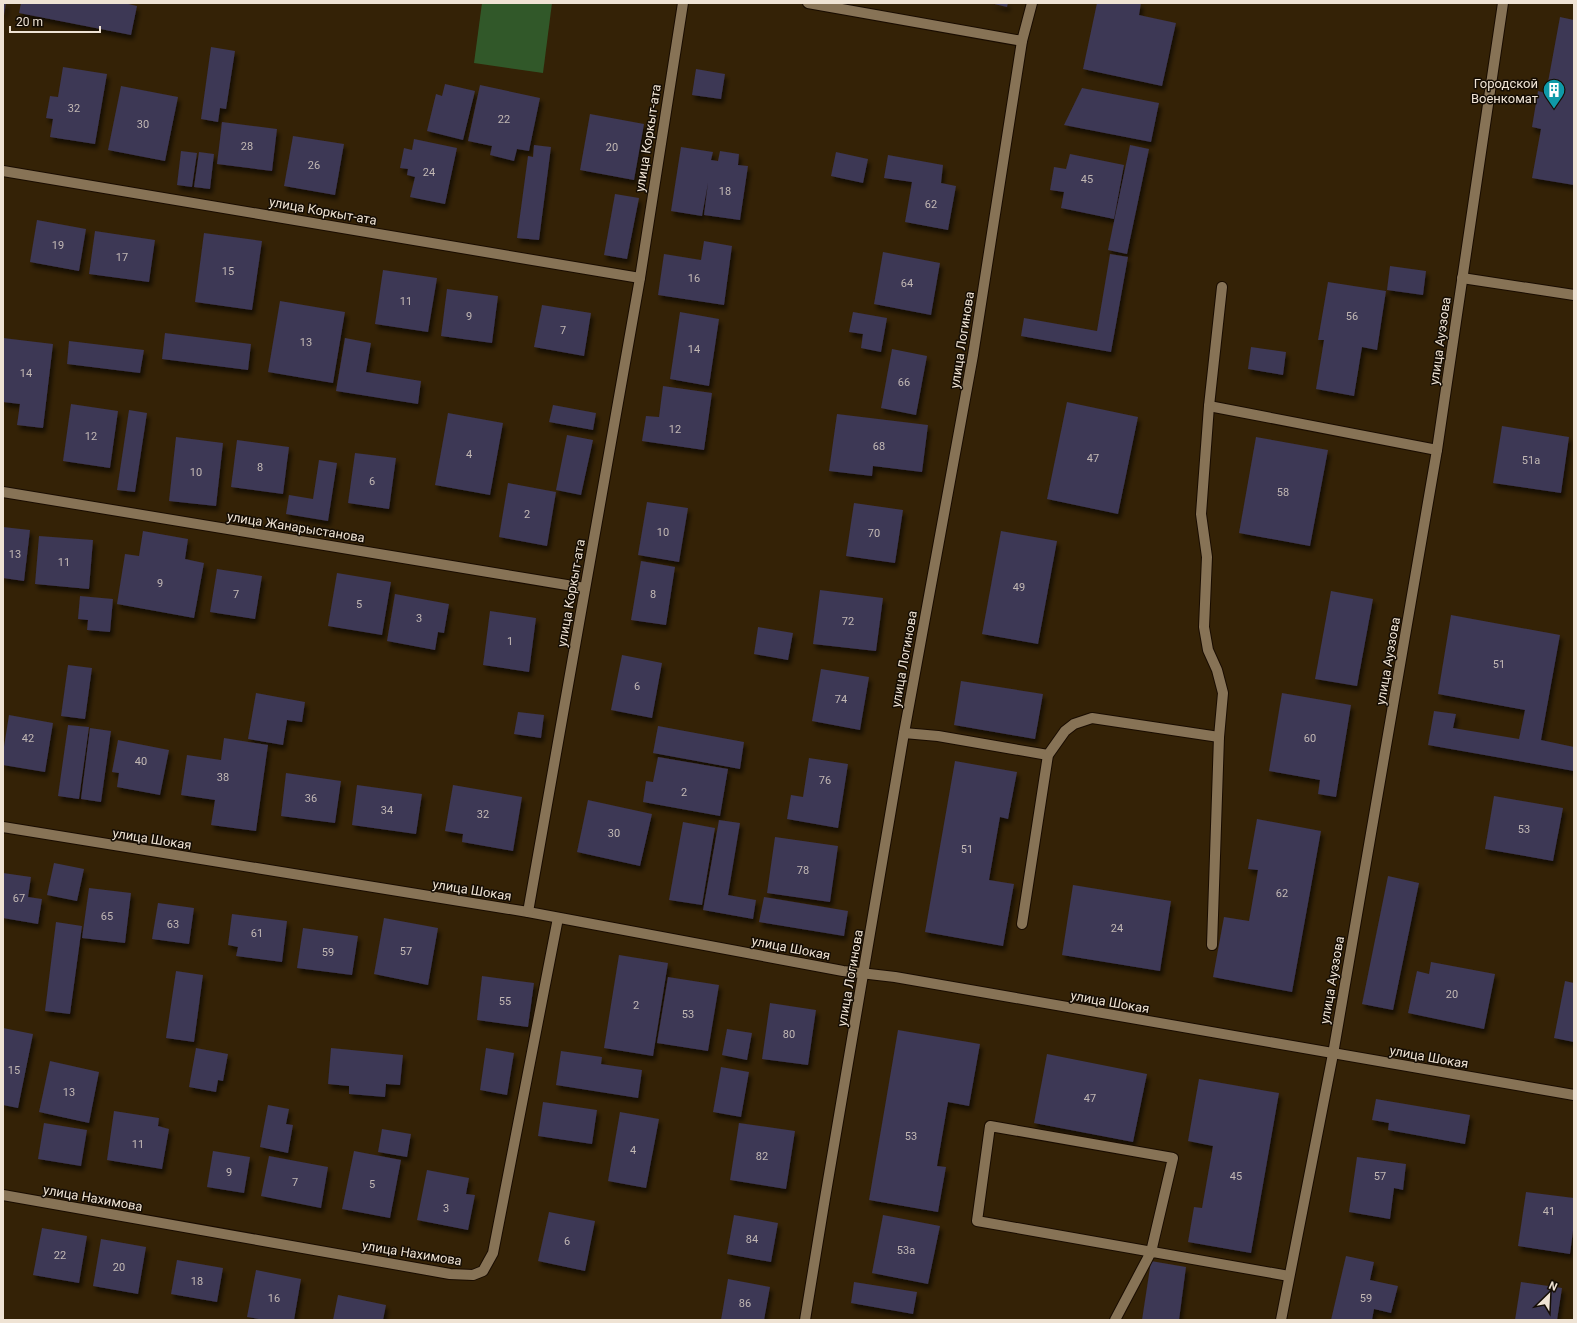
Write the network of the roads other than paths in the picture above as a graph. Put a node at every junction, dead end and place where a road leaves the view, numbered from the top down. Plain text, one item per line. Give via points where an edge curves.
1 (683, 3) edge
2 (808, 3) edge
3 (1032, 3) edge
4 (1503, 3) edge
5 (1022, 41) junction
6 (3, 171) edge
7 (640, 278) junction
8 (1462, 278) junction
9 (1222, 287) dead end
10 (1574, 295) edge
11 (1209, 406) junction
12 (1437, 450) junction
13 (3, 492) edge
14 (585, 588) junction
15 (904, 732) junction
16 (1220, 737) junction
17 (1048, 755) junction
18 (3, 827) edge
19 (528, 912) junction
20 (558, 918) junction
21 (1022, 924) dead end
22 (1212, 945) dead end
23 (864, 974) junction
24 (1333, 1054) junction
25 (1574, 1095) edge
26 (3, 1195) edge
27 (1151, 1252) junction
28 (1289, 1276) junction
29 (805, 1320) edge
30 (1115, 1320) edge
31 (1281, 1320) edge

1 - 7 street, улица Коркыт-ата
2 - 5 street
3 - 5 street, улица Логинова
4 - 8 street, улица Ауэзова
5 - 15 street, улица Логинова via 973,355
6 - 7 street, улица Коркыт-ата
7 - 14 street, улица Коркыт-ата
8 - 10 street
8 - 12 street, улица Ауэзова
9 - 11 street
11 - 12 street
11 - 16 street via 1200,514 1207,557 1204,627 1208,650 1223,693
12 - 24 street, улица Ауэзова
13 - 14 street, улица Жанарыстанова
14 - 19 street, улица Коркыт-ата
15 - 17 street
15 - 23 street, улица Логинова
16 - 17 street via 1092,718 1074,724 1065,731
16 - 22 street
17 - 21 street
18 - 19 street, улица Шокая
19 - 20 street, улица Шокая
20 - 23 street, улица Шокая
20 - 26 street, улица Нахимова via 493,1253 483,1271 473,1275 450,1274
23 - 24 street, улица Шокая via 895,977
23 - 29 street, улица Логинова
24 - 25 street, улица Шокая
24 - 28 street, улица Ауэзова
27 - 27 street via 977,1221 990,1126 1173,1158
27 - 28 street
27 - 30 street
28 - 31 street, улица Ауэзова

